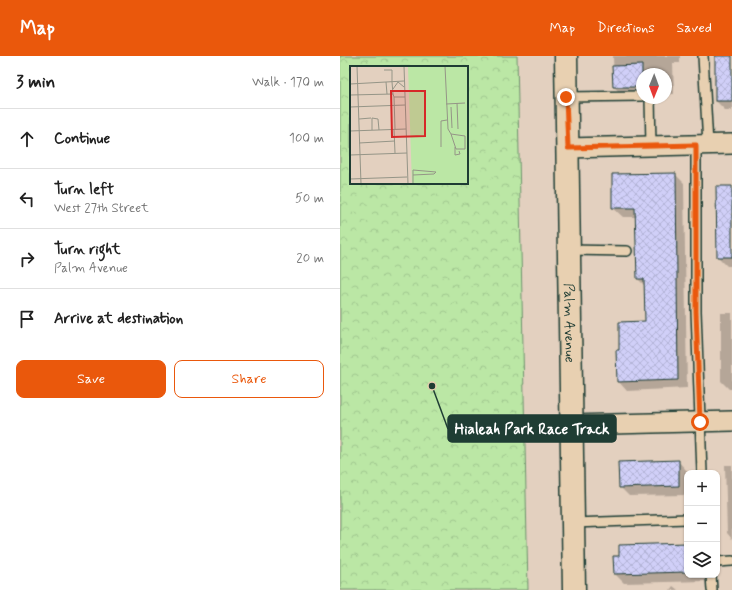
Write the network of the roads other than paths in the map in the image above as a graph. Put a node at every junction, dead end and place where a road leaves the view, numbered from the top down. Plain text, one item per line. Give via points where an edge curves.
1 (566, 56) edge
2 (703, 56) edge
3 (636, 96) edge
4 (566, 97) junction
5 (650, 104) edge
6 (732, 144) edge
7 (702, 145) junction
8 (651, 146) junction
9 (568, 148) junction
10 (569, 250) junction
11 (627, 251) dead end
12 (732, 421) edge
13 (700, 422) junction
14 (572, 425) junction
15 (702, 470) edge
16 (684, 519) edge
17 (573, 523) junction
18 (732, 561) edge
19 (720, 562) edge
20 (711, 578) edge
21 (574, 590) edge
22 (712, 590) edge

1 - 4 main road, Palm Avenue
2 - 7 lane
3 - 4 lane
4 - 9 main road, Palm Avenue
5 - 8 lane
6 - 7 street
7 - 8 street
7 - 13 lane via 696,311
8 - 9 street
9 - 10 main road, Palm Avenue
10 - 11 lane
10 - 14 main road, Palm Avenue
12 - 13 street
13 - 14 street
13 - 15 lane
14 - 17 main road, Palm Avenue
16 - 17 lane
17 - 21 main road, Palm Avenue
18 - 19 lane
20 - 22 lane

